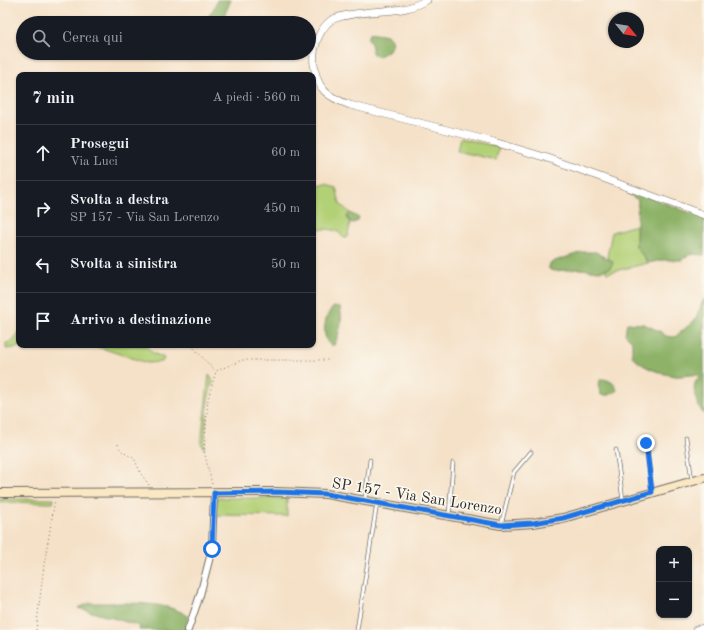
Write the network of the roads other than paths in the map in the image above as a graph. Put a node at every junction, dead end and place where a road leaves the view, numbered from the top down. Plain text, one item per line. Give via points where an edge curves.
1 (427, 0) edge
2 (316, 43) edge
3 (315, 60) edge
4 (315, 72) edge
5 (316, 80) edge
6 (704, 215) edge
7 (686, 438) dead end
8 (646, 443) dead end
9 (616, 450) dead end
10 (531, 452) dead end
11 (370, 460) dead end
12 (454, 463) dead end
13 (704, 478) edge
14 (692, 481) junction
15 (652, 492) junction
16 (0, 493) edge
17 (214, 493) junction
18 (623, 500) junction
19 (364, 501) junction
20 (377, 503) junction
21 (449, 515) junction
22 (501, 525) junction
23 (704, 628) edge
24 (188, 630) edge
25 (357, 630) edge
26 (696, 630) edge

1 - 2 street via 403,9 348,15 330,20 320,32
3 - 4 street
5 - 6 street via 322,90 334,99 350,105 541,156
7 - 14 lane
8 - 15 lane
9 - 18 lane
10 - 22 lane via 514,472
11 - 19 lane
12 - 21 lane
13 - 14 main road, SP 157 - Via San Lorenzo
14 - 15 main road, SP 157 - Via San Lorenzo
15 - 18 main road, SP 157 - Via San Lorenzo
16 - 17 main road, SP 157 - Via San Lorenzo
17 - 19 main road, SP 157 - Via San Lorenzo via 326,494
17 - 24 street via 212,549
18 - 22 main road, SP 157 - Via San Lorenzo via 563,518
19 - 20 main road, SP 157 - Via San Lorenzo
20 - 21 main road, SP 157 - Via San Lorenzo
20 - 25 lane
21 - 22 main road, SP 157 - Via San Lorenzo
23 - 26 street

